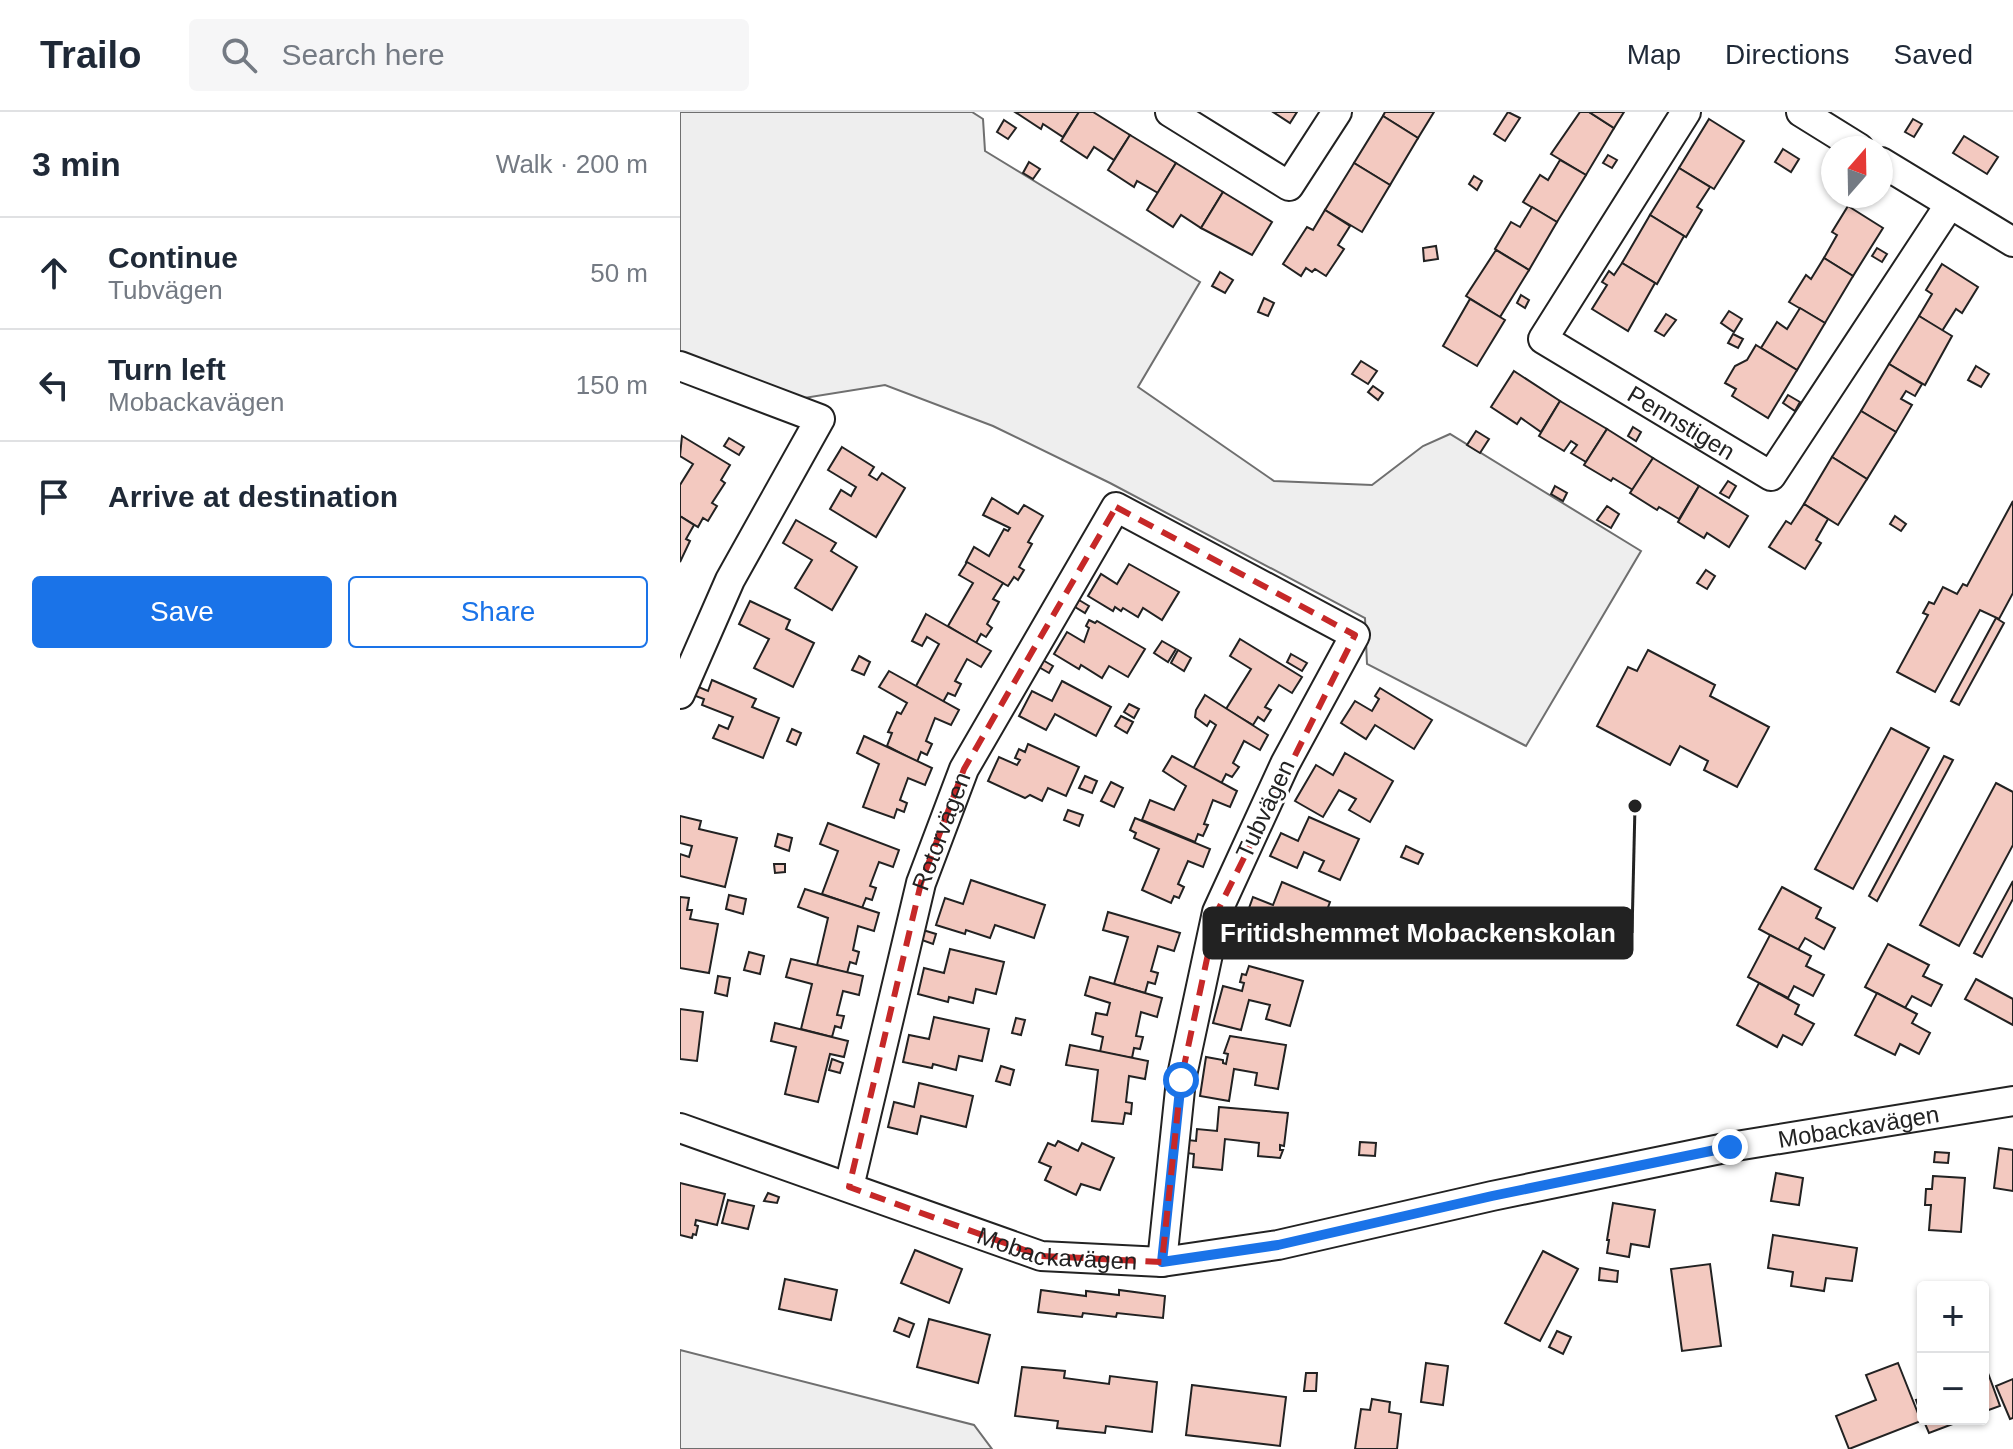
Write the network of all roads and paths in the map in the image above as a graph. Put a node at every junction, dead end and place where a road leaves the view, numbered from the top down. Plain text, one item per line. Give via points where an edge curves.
1 (1170, 112) edge
2 (1337, 112) edge
3 (1686, 112) edge
4 (1801, 112) edge
5 (1840, 136) edge
6 (1893, 169) edge
7 (1950, 204) junction
8 (2013, 242) edge
9 (680, 366) edge
10 (1116, 507) joint
11 (680, 694) edge
12 (2013, 1101) edge
13 (680, 1128) edge
14 (849, 1187) junction
15 (1162, 1262) junction

1 - 2 street via 1289,186
3 - 7 street, Pennstigen via 1543,339 1771,476
4 - 5 street
6 - 7 street
7 - 8 street
9 - 11 street via 820,419 730,580
10 - 14 street, Rotorvägen via 964,769 921,883
10 - 15 street, Tubvägen via 1355,635 1285,764 1217,912 1181,1080
12 - 15 street, Mobackavägen via 1730,1147 1278,1245
13 - 14 street, Mobackavägen
14 - 15 street, Mobackavägen via 1041,1256

